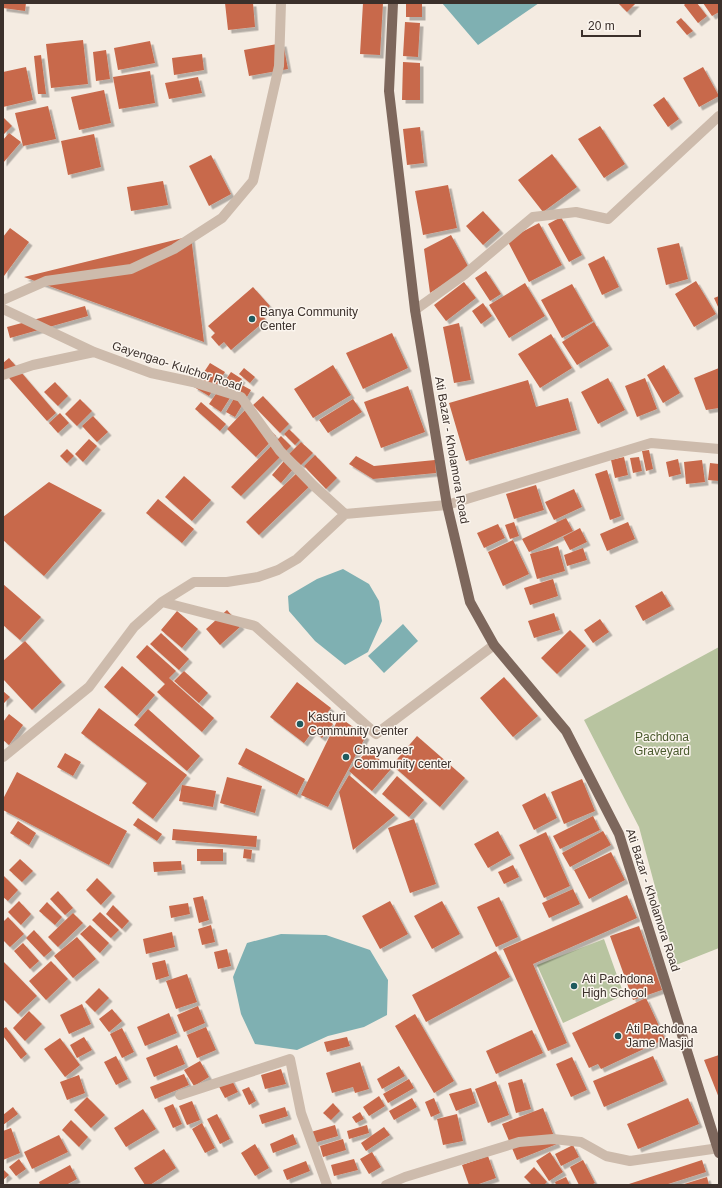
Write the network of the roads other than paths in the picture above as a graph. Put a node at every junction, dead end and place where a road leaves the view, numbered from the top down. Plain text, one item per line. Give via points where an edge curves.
1 (281, 3) edge
2 (393, 3) edge
3 (719, 116) edge
4 (3, 300) edge
5 (3, 309) edge
6 (415, 310) junction
7 (94, 352) junction
8 (3, 375) edge
9 (719, 449) edge
10 (447, 505) junction
11 (345, 514) junction
12 (162, 602) junction
13 (494, 645) junction
14 (3, 757) edge
15 (180, 1095) dead end
16 (718, 1150) edge
17 (327, 1185) edge
18 (386, 1185) edge

1 - 4 street via 280,66 253,181 222,218 174,249 131,269 46,281
2 - 6 main road, Ati Bazar - Kholamora Road via 389,91
3 - 6 street via 608,219 576,212 533,217 464,275
5 - 7 street, Gayengao- Kulchor Road
6 - 10 main road, Ati Bazar - Kholamora Road
7 - 8 street via 33,365
7 - 11 street, Gayengao- Kulchor Road via 151,373 193,382 241,397 280,451
9 - 10 street via 651,443
10 - 11 street
10 - 13 main road, Ati Bazar - Kholamora Road via 470,602
11 - 12 street via 296,558 278,570 258,577 227,582 194,582
12 - 13 street via 254,626 376,734
12 - 14 street via 134,627 89,687
13 - 16 main road, Ati Bazar - Kholamora Road via 566,731 619,834
15 - 17 street via 290,1059 301,1113
16 - 18 street via 630,1161 606,1156 581,1142 554,1139 519,1142

